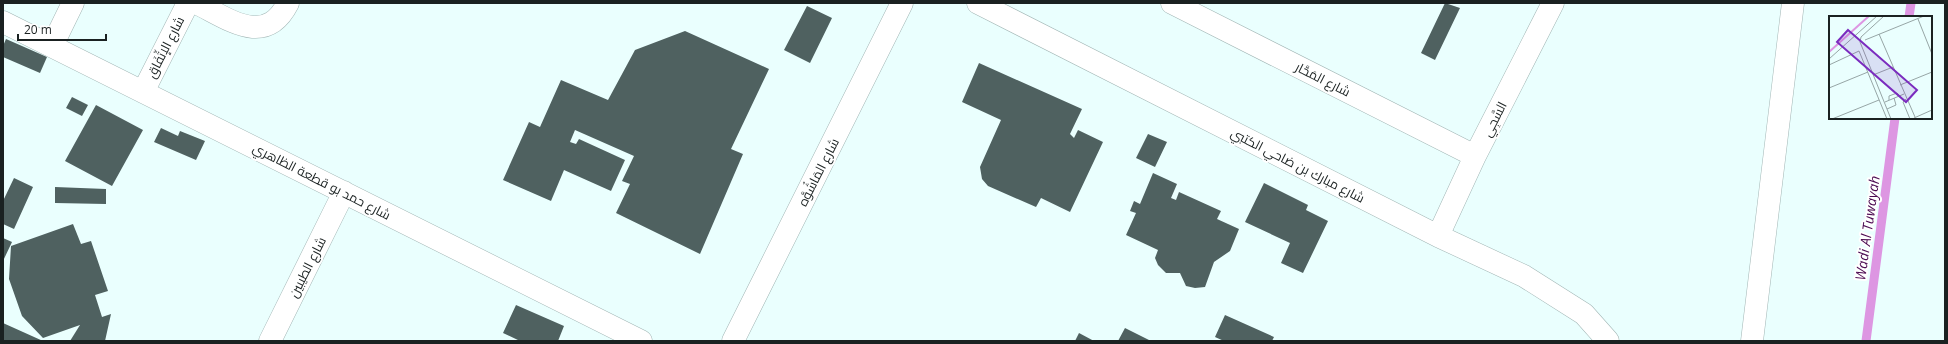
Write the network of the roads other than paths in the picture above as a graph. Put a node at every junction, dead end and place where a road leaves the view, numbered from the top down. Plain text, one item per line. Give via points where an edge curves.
1 (73, 3) edge
2 (188, 3) edge
3 (196, 3) edge
4 (288, 3) edge
5 (902, 3) edge
6 (978, 3) edge
7 (1172, 3) edge
8 (1553, 3) edge
9 (1793, 3) edge
10 (3, 22) edge
11 (52, 46) junction
12 (143, 92) junction
13 (1475, 156) junction
14 (344, 192) junction
15 (1438, 236) junction
16 (270, 341) edge
17 (641, 341) edge
18 (733, 341) edge
19 (1608, 341) edge
20 (1752, 341) edge

1 - 11 street
2 - 12 street, شارع الإتِّفَاق
3 - 4 street via 254,28 265,27 275,22
5 - 18 street, شارع المَاشُوَّه
6 - 15 street, شارع مبارك بن ضاحي الكتبي
7 - 13 street, شارع المَحَّار
8 - 13 street, السَّجِي
9 - 20 street
10 - 11 street, شارع حمد بو قطعة الظاهري
11 - 12 street, شارع حمد بو قطعة الظاهري
12 - 14 street, شارع حمد بو قطعة الظاهري
13 - 15 street, السَّجِي
14 - 16 street, شارع الطيبين
14 - 17 street, شارع حمد بو قطعة الظاهري
15 - 19 street, شارع مبارك بن ضاحي الكتبي via 1492,260 1554,294 1584,314

